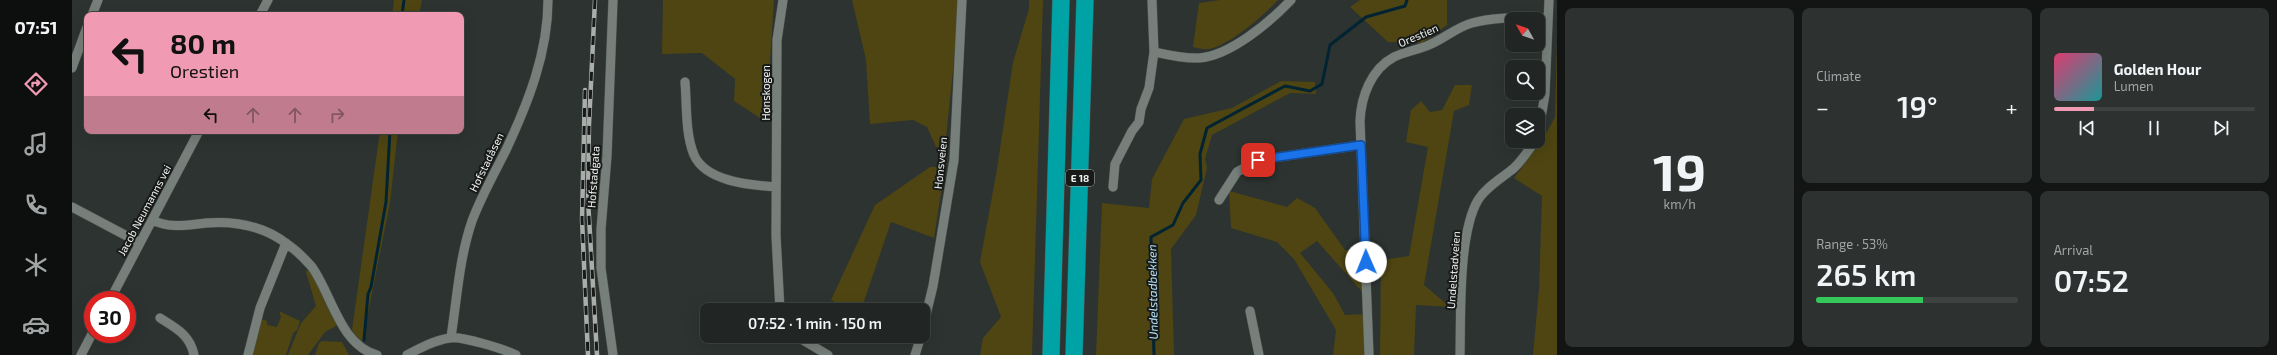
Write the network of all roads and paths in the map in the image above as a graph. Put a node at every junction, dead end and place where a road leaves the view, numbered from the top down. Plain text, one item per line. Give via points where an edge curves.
1 (98, 0) edge
2 (268, 0) edge
3 (548, 0) edge
4 (613, 0) edge
5 (783, 0) edge
6 (962, 0) edge
7 (1061, 0) edge
8 (1085, 0) edge
9 (1152, 0) edge
10 (1291, 0) edge
11 (1549, 0) edge
12 (93, 12) edge
13 (262, 12) edge
14 (1547, 18) junction
15 (84, 35) edge
16 (1154, 52) junction
17 (72, 68) edge
18 (685, 82) dead end
19 (1542, 108) edge
20 (197, 134) edge
21 (1361, 145) junction
22 (1529, 148) edge
23 (776, 187) junction
24 (1113, 187) dead end
25 (1219, 200) dead end
26 (72, 207) edge
27 (152, 220) junction
28 (140, 243) junction
29 (286, 243) junction
30 (115, 291) edge
31 (780, 303) edge
32 (929, 303) edge
33 (1250, 311) dead end
34 (160, 318) dead end
35 (451, 338) junction
36 (87, 343) edge
37 (808, 343) edge
38 (919, 343) edge
39 (249, 353) edge
40 (81, 355) edge
41 (194, 355) edge
42 (377, 355) edge
43 (407, 355) edge
44 (516, 355) edge
45 (613, 355) edge
46 (828, 355) edge
47 (915, 355) edge
48 (1051, 355) edge
49 (1074, 355) edge
50 (1259, 355) edge
51 (1369, 355) edge
52 (1460, 355) edge

1 - 12 street
2 - 13 street
3 - 35 street, Hofstadåsen via 540,64 533,88 482,197 466,242
4 - 45 street, Hofstadgata via 601,268
5 - 23 street, Hønskogen via 777,40
6 - 32 street, Hønsveien via 954,160
7 - 48 highway, E 18
8 - 49 highway, E 18
9 - 16 street
10 - 16 street via 1256,31 1215,56 1199,58
11 - 14 street
14 - 19 street
14 - 21 street, Orestien via 1471,23 1432,44 1394,57 1379,69 1364,95 1361,107
15 - 17 street
16 - 24 street via 1149,88 1139,122 1115,164
18 - 23 street via 690,142 695,156 707,169 722,178 746,185
20 - 27 street, Jacob Neumanns vei
21 - 25 street via 1258,160 1237,172
21 - 51 street, Orestien
22 - 52 street, Undelstadveien via 1515,166 1478,200 1470,217 1465,253
23 - 31 street, Hønskogen
26 - 28 street
27 - 28 street, Jacob Neumanns vei
27 - 29 street via 172,226 233,223 260,230
28 - 30 street, Jacob Neumanns vei
29 - 39 street via 265,293
29 - 42 street via 311,267 340,322 360,348
33 - 50 street
34 - 41 street via 185,334
35 - 43 street via 424,346
35 - 44 street via 484,344
36 - 40 street
37 - 46 street
38 - 47 street

